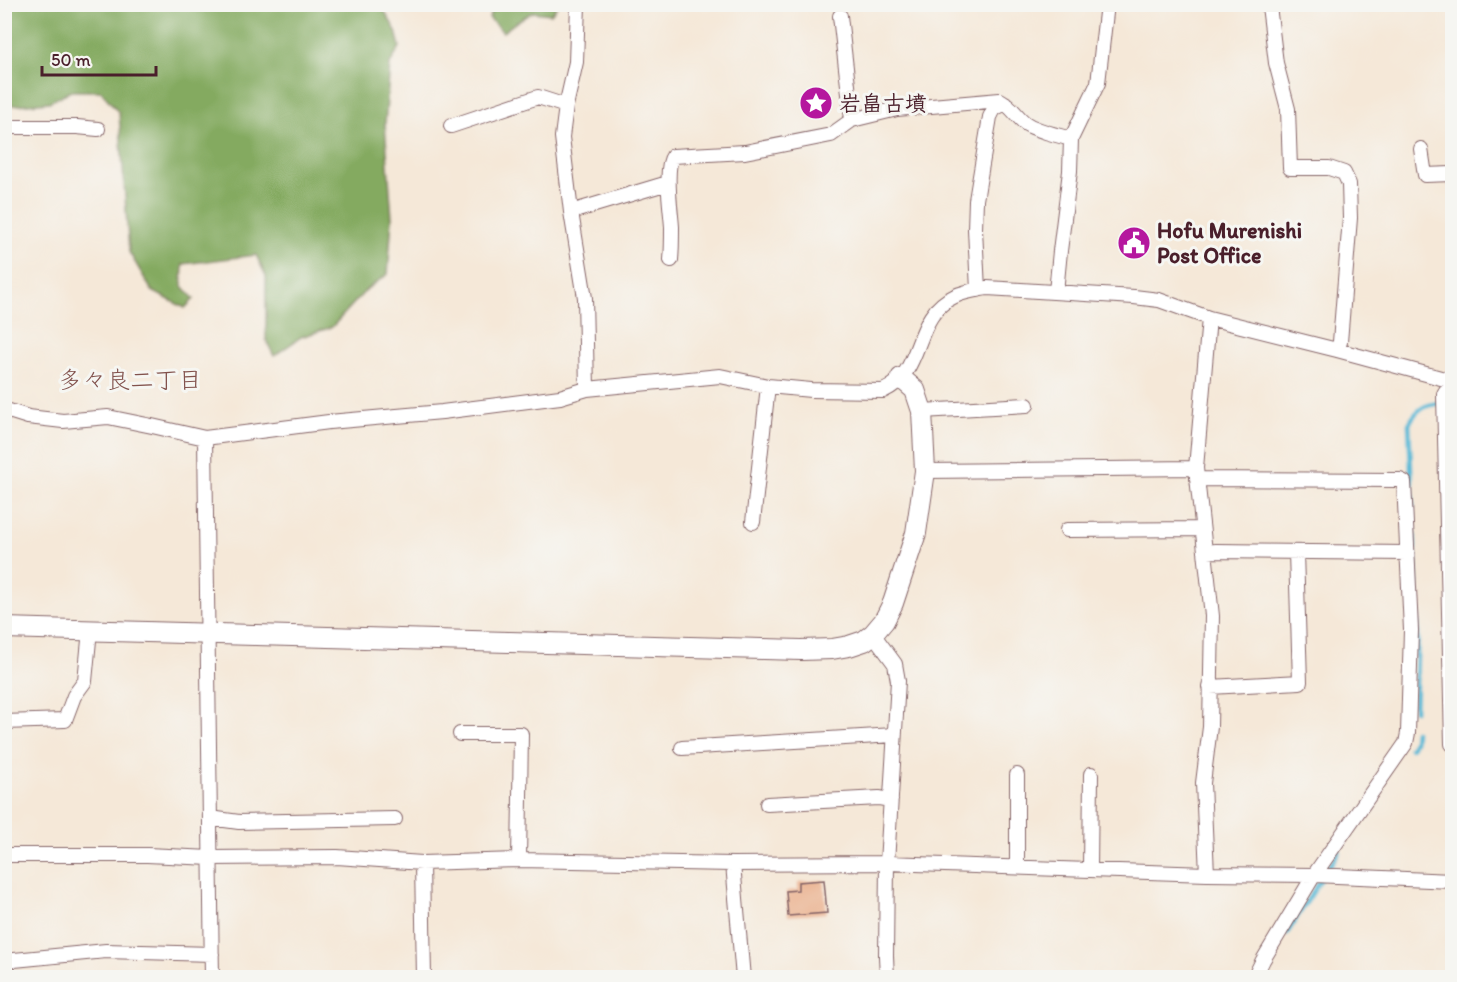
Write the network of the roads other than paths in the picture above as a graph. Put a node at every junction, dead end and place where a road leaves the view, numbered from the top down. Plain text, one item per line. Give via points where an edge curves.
1 (578, 4) edge
2 (1107, 4) edge
3 (1271, 4) edge
4 (840, 16) dead end
5 (1005, 102) junction
6 (566, 106) junction
7 (852, 120) junction
8 (451, 126) dead end
9 (4, 127) edge
10 (98, 129) dead end
11 (1071, 139) junction
12 (1421, 149) dead end
13 (1452, 174) edge
14 (668, 183) junction
15 (571, 212) junction
16 (671, 260) dead end
17 (978, 290) junction
18 (1056, 292) junction
19 (1209, 318) junction
20 (1337, 350) junction
21 (902, 378) junction
22 (1452, 379) edge
23 (768, 386) junction
24 (587, 389) junction
25 (1027, 405) dead end
26 (4, 411) edge
27 (922, 411) junction
28 (205, 438) junction
29 (925, 471) junction
30 (1197, 473) junction
31 (753, 522) dead end
32 (1202, 529) junction
33 (1067, 530) dead end
34 (1205, 552) junction
35 (1296, 552) junction
36 (1407, 553) junction
37 (4, 628) edge
38 (90, 630) junction
39 (208, 633) junction
40 (873, 634) junction
41 (1210, 687) junction
42 (4, 722) edge
43 (460, 734) dead end
44 (894, 735) junction
45 (1452, 744) edge
46 (682, 747) dead end
47 (1091, 774) dead end
48 (1017, 775) dead end
49 (891, 800) junction
50 (767, 804) dead end
51 (210, 818) junction
52 (395, 819) dead end
53 (4, 855) edge
54 (211, 858) junction
55 (519, 860) junction
56 (422, 863) junction
57 (887, 863) junction
58 (732, 864) junction
59 (1017, 867) junction
60 (1090, 870) junction
61 (1207, 874) junction
62 (1314, 875) junction
63 (1452, 881) edge
64 (212, 954) junction
65 (4, 961) edge
66 (212, 978) edge
67 (424, 978) edge
68 (743, 978) edge
69 (886, 978) edge
70 (1254, 978) edge

1 - 6 street via 576,62
2 - 11 street via 1098,83
3 - 20 street via 1276,63 1288,109 1290,168 1329,168 1344,173 1349,184 1350,218
4 - 7 street
5 - 7 street via 897,109
5 - 11 street via 1025,123
5 - 17 street via 990,117 976,200
6 - 8 street via 538,97
6 - 15 street via 562,137
7 - 14 street via 831,135 745,152 673,156 669,161
9 - 10 street
11 - 18 street
12 - 13 street via 1425,176
14 - 15 street
14 - 16 street
15 - 24 street via 585,298
17 - 18 street
17 - 21 street via 952,297 935,312
18 - 19 street via 1159,300
19 - 20 street
19 - 30 street
20 - 22 street
21 - 23 street via 883,391
21 - 27 street via 915,390
22 - 45 street via 1444,394
23 - 24 street via 720,376
23 - 31 street
24 - 28 street via 560,397
25 - 27 street
26 - 28 street via 63,421 108,417
27 - 29 street
28 - 39 street
29 - 30 street
29 - 40 street via 916,533 893,603
30 - 32 street
30 - 36 street via 1400,480 1404,482
32 - 33 street
32 - 34 street
34 - 35 street
34 - 41 street via 1212,616
35 - 36 street
35 - 41 street via 1300,682
36 - 62 street via 1411,630 1406,743
37 - 38 street
38 - 39 street
38 - 42 street via 85,681 65,720
39 - 40 street via 801,650 849,646
39 - 51 street
40 - 44 street via 895,664 898,681
41 - 61 street via 1203,783
43 - 55 street via 521,734
44 - 46 street
44 - 49 street
47 - 60 street
48 - 59 street
49 - 50 street
49 - 57 street
51 - 52 street via 239,822
51 - 54 street
53 - 54 street
54 - 56 street via 337,856
54 - 64 street
55 - 56 street
55 - 58 street
56 - 67 street
57 - 58 street
57 - 59 street
57 - 69 street
58 - 68 street
59 - 60 street
60 - 61 street
61 - 62 street
62 - 63 street
62 - 70 street
64 - 65 street via 106,951
64 - 66 street

